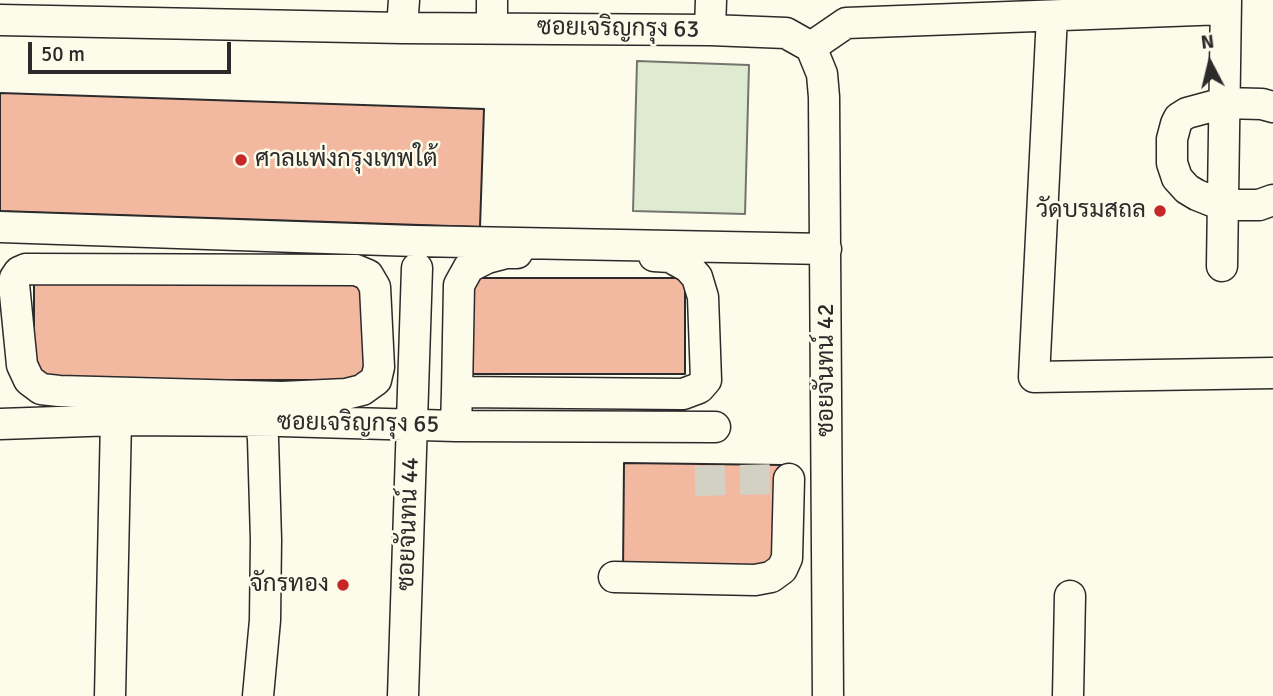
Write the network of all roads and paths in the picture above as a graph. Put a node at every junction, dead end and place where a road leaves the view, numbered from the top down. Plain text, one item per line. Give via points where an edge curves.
1 (711, 0) edge
2 (1225, 4) edge
3 (862, 11) edge
4 (403, 14) edge
5 (492, 14) edge
6 (1052, 16) junction
7 (0, 20) edge
8 (710, 30) junction
9 (811, 47) junction
10 (1224, 103) junction
11 (1273, 107) edge
12 (1273, 200) edge
13 (1223, 205) junction
14 (0, 227) edge
15 (826, 249) junction
16 (1222, 266) dead end
17 (417, 268) dead end
18 (1273, 373) edge
19 (457, 392) junction
20 (275, 413) junction
21 (116, 421) junction
22 (0, 424) edge
23 (413, 424) junction
24 (456, 426) junction
25 (715, 427) dead end
26 (828, 479) junction
27 (614, 577) dead end
28 (1070, 596) dead end
29 (110, 696) edge
30 (258, 696) edge
31 (403, 696) edge
32 (828, 696) edge
33 (1068, 696) edge

1 - 8 street
2 - 6 street
2 - 10 street
3 - 6 street
3 - 9 street
4 - 5 street, ซอยเจริญกรุง 63
4 - 7 street, ซอยเจริญกรุง 63
5 - 8 street, ซอยเจริญกรุง 63
6 - 18 street via 1034,377
8 - 9 street, ซอยเจริญกรุง 63 via 786,33
9 - 15 street, ซอยจันทน์ 42 via 824,97
10 - 11 street
10 - 13 street
10 - 13 street via 1179,118 1172,139 1177,178 1186,189
12 - 13 street via 1259,205
13 - 16 street
14 - 15 street
15 - 26 street, ซอยจันทน์ 42
17 - 23 street, ซอยจันทน์ 44
19 - 19 street via 459,285 469,267 487,258 506,253 670,257 697,277 703,297 706,380 699,388 683,394
19 - 24 street
20 - 20 street via 41,389 29,380 22,365 15,278 26,269 356,270 368,275 376,296 376,380 362,390
20 - 21 street, ซอยเจริญกรุง 65
20 - 23 street, ซอยเจริญกรุง 65
20 - 30 street via 263,439 267,540
21 - 22 street, ซอยเจริญกรุง 65
21 - 29 street
23 - 24 street, ซอยเจริญกรุง 65
23 - 31 street, ซอยจันทน์ 44
24 - 25 street, ซอยเจริญกรุง 65
26 - 27 street via 786,479 787,558 771,577
26 - 32 street, ซอยจันทน์ 42
28 - 33 street

